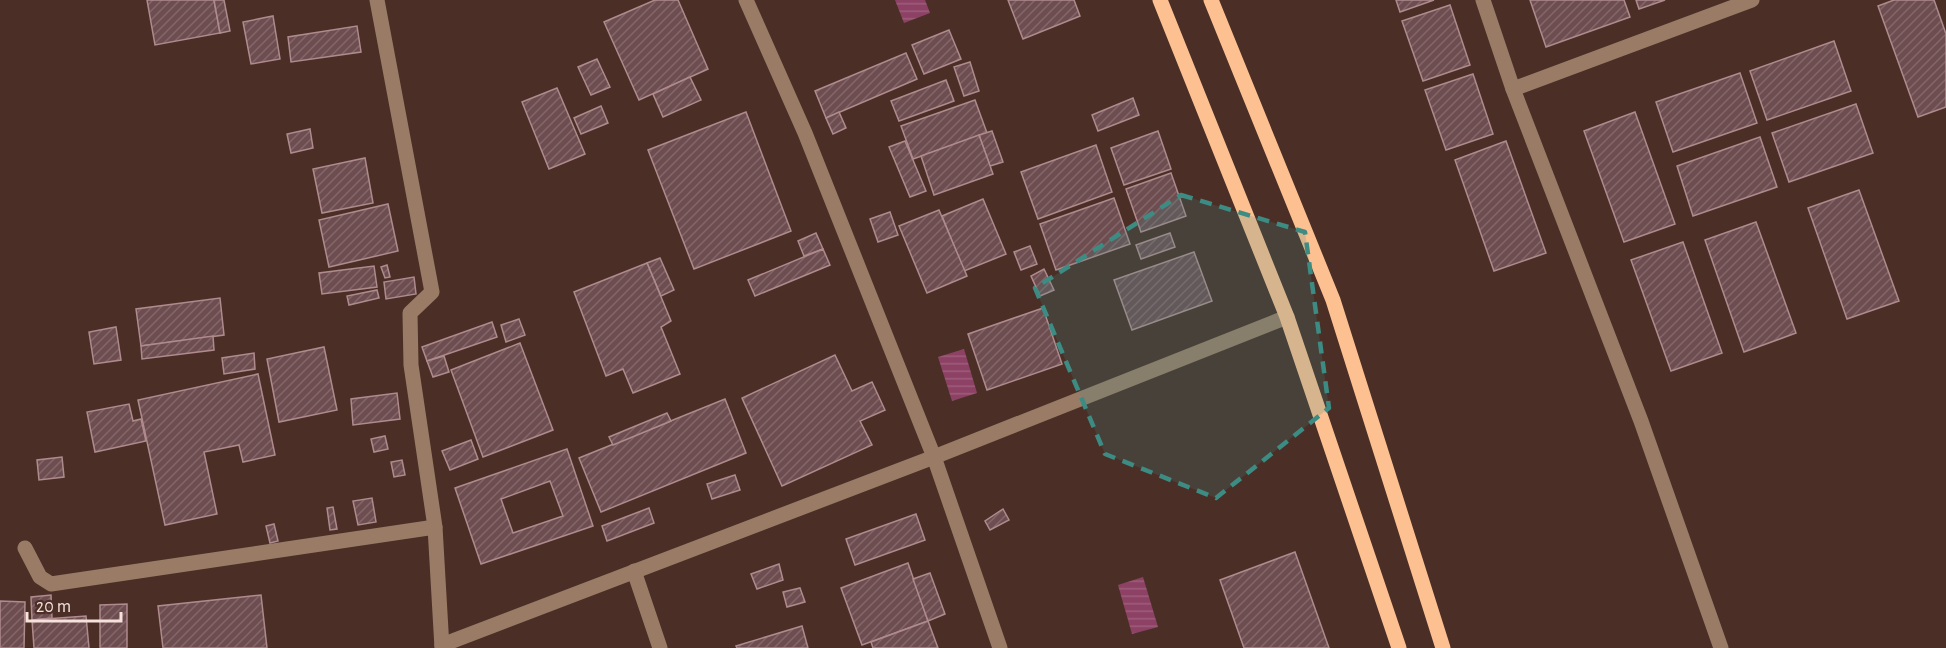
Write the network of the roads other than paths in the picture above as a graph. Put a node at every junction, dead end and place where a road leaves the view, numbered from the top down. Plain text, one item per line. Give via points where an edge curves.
1 (377, 0) edge
2 (746, 0) edge
3 (1160, 0) edge
4 (1211, 0) edge
5 (1483, 0) edge
6 (1752, 0) edge
7 (1513, 89) junction
8 (1287, 317) junction
9 (934, 458) junction
10 (435, 527) junction
11 (25, 548) dead end
12 (634, 571) junction
13 (442, 647) edge
14 (660, 648) edge
15 (1000, 648) edge
16 (1399, 648) edge
17 (1443, 648) edge
18 (1721, 648) edge

1 - 10 street via 432,292 410,313 411,365
2 - 9 street via 805,133
3 - 8 main road
4 - 17 main road via 1333,300
5 - 7 street
6 - 7 street
7 - 18 street via 1641,421
8 - 9 street
8 - 16 main road
9 - 12 street
9 - 15 street
10 - 11 street via 51,584 40,577
10 - 13 street
12 - 13 street
12 - 14 street

